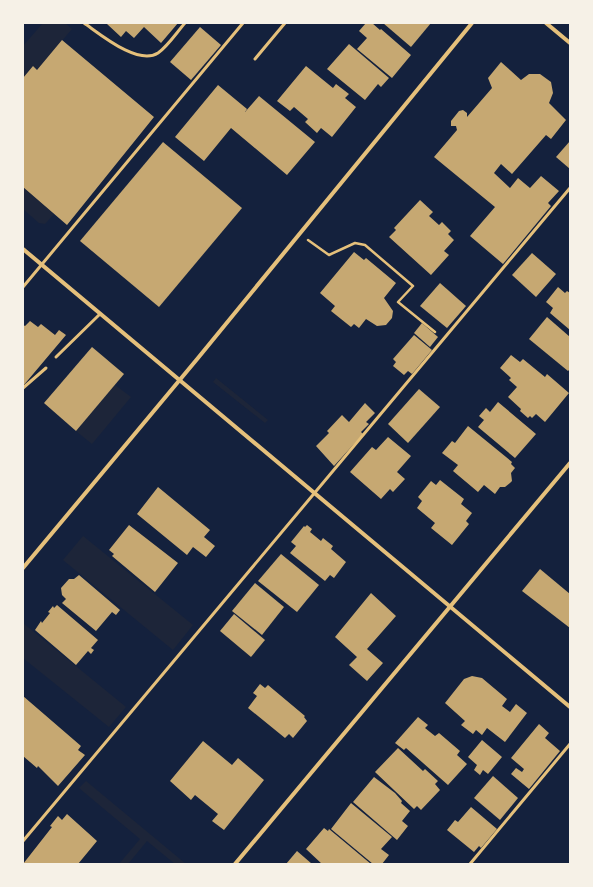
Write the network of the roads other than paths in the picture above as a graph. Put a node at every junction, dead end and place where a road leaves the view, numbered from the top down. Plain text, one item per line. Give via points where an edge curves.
1 (84, 23) edge
2 (185, 23) edge
3 (243, 23) edge
4 (285, 23) edge
5 (472, 23) edge
6 (546, 23) edge
7 (570, 43) edge
8 (255, 59) dead end
9 (570, 188) edge
10 (23, 249) edge
11 (42, 265) junction
12 (23, 287) edge
13 (100, 314) junction
14 (56, 358) dead end
15 (46, 368) dead end
16 (179, 380) junction
17 (23, 388) edge
18 (570, 463) edge
19 (314, 493) junction
20 (23, 568) edge
21 (450, 607) junction
22 (570, 707) edge
23 (570, 744) edge
24 (23, 841) edge
25 (236, 864) edge
26 (470, 864) edge

1 - 2 lane via 127,52 154,55 160,52
3 - 11 lane
4 - 8 lane
5 - 16 street
6 - 7 street
9 - 19 lane
10 - 11 street
11 - 12 lane
11 - 13 street
13 - 14 lane
13 - 16 street
15 - 17 lane
16 - 19 street
16 - 20 street
18 - 21 street
19 - 21 street
19 - 24 lane
21 - 22 street
21 - 25 street
23 - 26 lane

